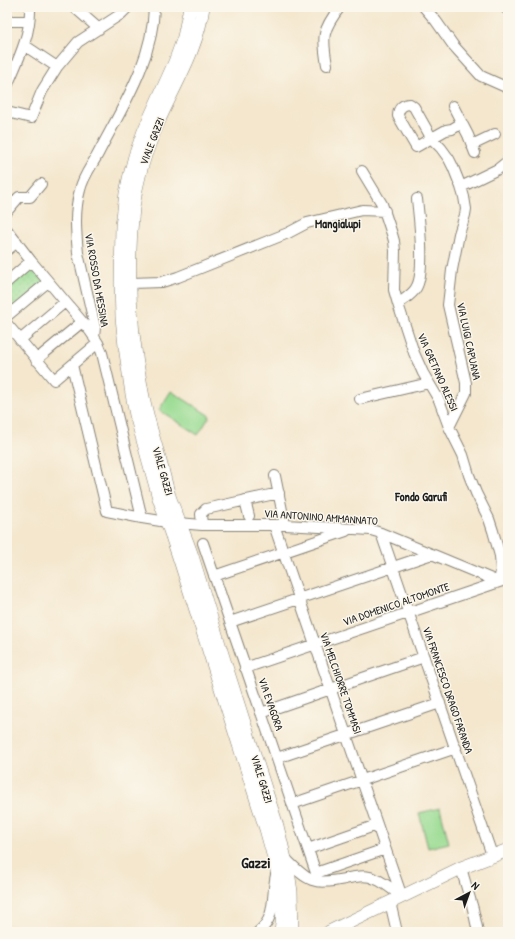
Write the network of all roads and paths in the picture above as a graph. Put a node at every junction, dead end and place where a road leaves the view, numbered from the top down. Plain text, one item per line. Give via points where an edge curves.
1 (30, 7) edge
2 (74, 7) edge
3 (128, 7) edge
4 (154, 7) edge
5 (185, 7) edge
6 (190, 7) edge
7 (203, 7) edge
8 (340, 7) edge
9 (424, 7) edge
10 (504, 7) edge
11 (508, 10) edge
12 (7, 21) edge
13 (29, 21) junction
14 (100, 29) junction
15 (24, 45) junction
16 (327, 65) dead end
17 (57, 67) junction
18 (171, 72) junction
19 (7, 86) edge
20 (508, 88) edge
21 (453, 106) dead end
22 (7, 112) edge
23 (462, 123) junction
24 (495, 134) dead end
25 (432, 139) junction
26 (508, 161) edge
27 (362, 171) dead end
28 (41, 184) dead end
29 (461, 187) junction
30 (417, 199) dead end
31 (7, 211) edge
32 (385, 211) junction
33 (7, 230) edge
34 (16, 242) junction
35 (7, 250) edge
36 (31, 261) junction
37 (7, 282) edge
38 (48, 282) junction
39 (130, 282) junction
40 (65, 302) junction
41 (398, 304) junction
42 (7, 316) edge
43 (82, 322) junction
44 (7, 324) edge
45 (20, 340) junction
46 (96, 341) junction
47 (36, 360) junction
48 (72, 365) junction
49 (429, 383) junction
50 (360, 400) dead end
51 (449, 428) junction
52 (275, 476) dead end
53 (279, 494) junction
54 (245, 500) junction
55 (248, 516) dead end
56 (142, 518) junction
57 (173, 523) junction
58 (202, 525) junction
59 (274, 525) junction
60 (285, 525) junction
61 (352, 529) junction
62 (381, 533) junction
63 (202, 544) dead end
64 (283, 552) junction
65 (432, 554) junction
66 (393, 567) junction
67 (214, 576) junction
68 (504, 580) edge
69 (299, 599) junction
70 (409, 613) junction
71 (230, 622) junction
72 (315, 645) junction
73 (424, 657) junction
74 (245, 668) junction
75 (330, 689) junction
76 (440, 703) junction
77 (261, 713) junction
78 (346, 735) junction
79 (456, 748) junction
80 (276, 758) junction
81 (362, 780) junction
82 (292, 804) junction
83 (377, 825) junction
84 (308, 849) junction
85 (385, 849) junction
86 (508, 850) edge
87 (492, 855) junction
88 (286, 858) junction
89 (461, 868) junction
90 (277, 871) junction
91 (396, 900) junction
92 (258, 932) edge
93 (281, 932) edge
94 (292, 932) edge
95 (329, 932) edge
96 (397, 932) edge
97 (478, 932) edge

1 - 13 street
2 - 14 street
3 - 14 street
4 - 46 street, VIA ROSSO DA MESSINA via 149,42 140,73 82,182 78,196 75,220 78,254
5 - 18 street via 172,56
6 - 18 main road, VIALE GAZZI via 184,37
7 - 39 main road, VIALE GAZZI via 196,40 153,134 141,169 131,227
8 - 16 street via 329,22 325,34
9 - 20 street via 481,76
10 - 11 street
12 - 13 street
13 - 15 street
14 - 17 street via 78,42
15 - 17 street
15 - 19 street
17 - 22 street via 42,91 32,118
18 - 57 main road, VIALE GAZZI via 144,130 132,166 124,206 121,253 122,317 136,415 159,498
21 - 23 street
23 - 24 street via 474,149
23 - 25 street
25 - 25 street, VIA LUIGI CAPUANA via 414,107 406,104 400,108 398,116 416,147
25 - 29 street, VIA LUIGI CAPUANA via 449,159
26 - 29 street via 498,169
27 - 32 street, VIA GAETANO ALESSI
28 - 31 street via 30,197 19,197
29 - 51 street, VIA LUIGI CAPUANA via 466,209 452,270 448,305 467,389
30 - 41 street via 420,222 420,280 412,293
32 - 39 street via 362,210 307,223 178,277 162,282
32 - 41 street, VIA GAETANO ALESSI via 395,245 394,290
33 - 34 street
34 - 35 street
34 - 36 street
36 - 37 street
36 - 38 street
38 - 40 street
38 - 42 street
39 - 57 main road, VIALE GAZZI via 134,344 142,392 169,495
40 - 43 street
40 - 45 street
41 - 49 street, VIA GAETANO ALESSI via 414,353
43 - 46 street
43 - 47 street
44 - 45 street
45 - 47 street
46 - 48 street
46 - 56 street, VIA ROSSO DA MESSINA via 102,353
47 - 48 street via 54,380
48 - 56 street via 107,511
49 - 50 street
49 - 51 street, VIA GAETANO ALESSI via 439,400
51 - 68 street, VIA GAETANO ALESSI via 489,519
52 - 53 street
53 - 54 street
53 - 60 street
54 - 55 street
54 - 58 street via 206,509 201,514
56 - 57 street
57 - 58 street, VIA ANTONINO AMMANNATO
57 - 88 main road, VIALE GAZZI via 191,554
57 - 90 main road, VIALE GAZZI via 188,586 264,822
58 - 59 street, VIA ANTONINO AMMANNATO
59 - 60 street, VIA ANTONINO AMMANNATO
59 - 64 street, VIA MELCHIORRE TOMMASI
60 - 61 street, VIA ANTONINO AMMANNATO
61 - 62 street, VIA ANTONINO AMMANNATO
61 - 64 street
62 - 65 street, VIA ANTONINO AMMANNATO
62 - 66 street, VIA FRANCESCO DRAGO FARANDA
63 - 67 street, VIA EVAGORA
64 - 67 street
64 - 69 street, VIA MELCHIORRE TOMMASI
65 - 66 street
65 - 68 street, VIA ANTONINO AMMANNATO
66 - 69 street
66 - 70 street, VIA FRANCESCO DRAGO FARANDA
67 - 71 street, VIA EVAGORA
68 - 70 street, VIA DOMENICO ALTOMONTE
69 - 71 street
69 - 72 street, VIA MELCHIORRE TOMMASI
70 - 72 street, VIA DOMENICO ALTOMONTE
70 - 73 street, VIA FRANCESCO DRAGO FARANDA
71 - 74 street, VIA EVAGORA
72 - 74 street, VIA DOMENICO ALTOMONTE
72 - 75 street, VIA MELCHIORRE TOMMASI
73 - 75 street
73 - 76 street, VIA FRANCESCO DRAGO FARANDA
74 - 77 street, VIA EVAGORA
75 - 77 street
75 - 78 street, VIA MELCHIORRE TOMMASI
76 - 78 street
76 - 79 street, VIA FRANCESCO DRAGO FARANDA
77 - 80 street, VIA EVAGORA
78 - 80 street
78 - 81 street, VIA MELCHIORRE TOMMASI
79 - 81 street
79 - 87 street, VIA FRANCESCO DRAGO FARANDA
80 - 82 street, VIA EVAGORA
81 - 82 street
81 - 83 street, VIA MELCHIORRE TOMMASI
82 - 84 street, VIA EVAGORA
83 - 84 street
83 - 85 street, VIA MELCHIORRE TOMMASI
84 - 85 street, VIA EVAGORA via 316,873
85 - 91 street, VIA MELCHIORRE TOMMASI
86 - 87 main road
87 - 89 main road
88 - 91 street via 313,880 325,882 358,876 378,880 388,886
88 - 94 main road, VIALE GAZZI via 291,892
89 - 91 main road
89 - 97 street
90 - 92 street via 273,906 266,924
90 - 93 main road, VIALE GAZZI via 282,908
91 - 95 main road
91 - 96 street, VIA MELCHIORRE TOMMASI

